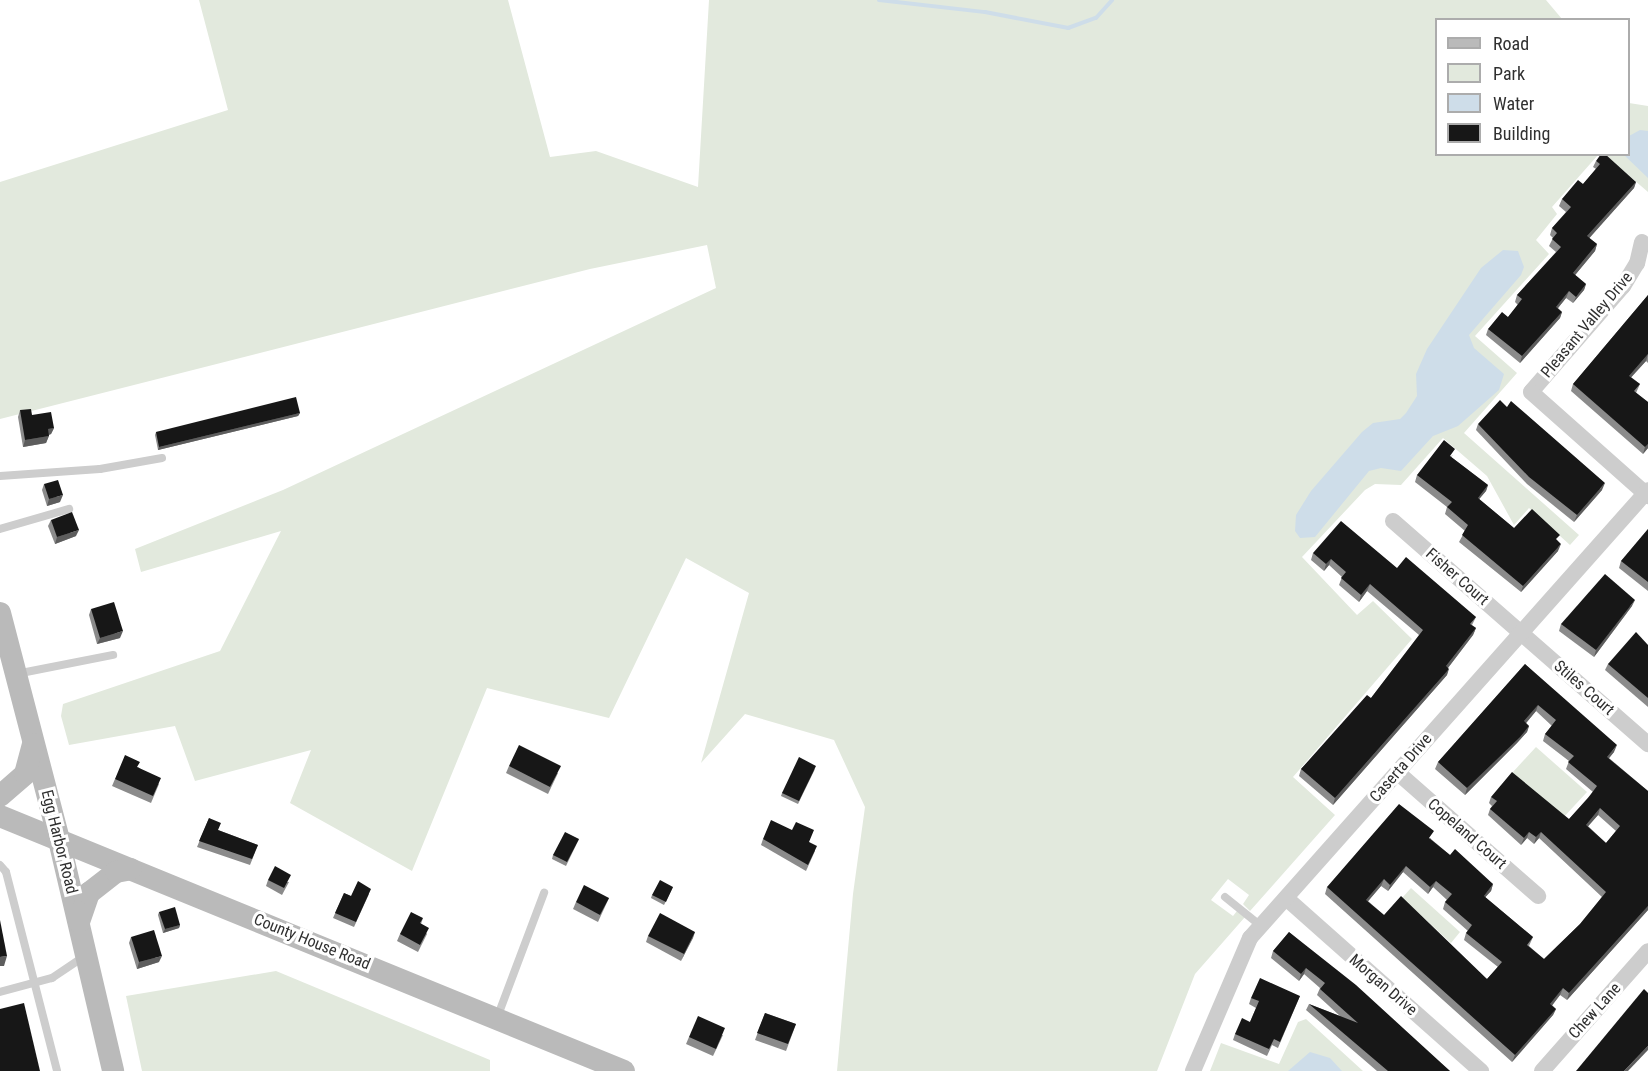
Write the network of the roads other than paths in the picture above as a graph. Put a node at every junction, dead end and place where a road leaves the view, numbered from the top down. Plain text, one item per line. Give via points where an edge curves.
1 (1642, 242) dead end
2 (162, 458) dead end
3 (0, 476) edge
4 (1647, 493) edge
5 (69, 509) dead end
6 (1393, 521) dead end
7 (0, 529) edge
8 (0, 614) edge
9 (1520, 632) junction
10 (113, 655) dead end
11 (16, 674) junction
12 (34, 742) junction
13 (1648, 744) edge
14 (1397, 772) junction
15 (0, 796) edge
16 (0, 816) edge
17 (59, 840) junction
18 (0, 865) edge
19 (131, 869) junction
20 (543, 893) dead end
21 (1538, 896) dead end
22 (1226, 897) dead end
23 (1286, 898) junction
24 (79, 922) junction
25 (1261, 926) junction
26 (1648, 951) edge
27 (86, 955) junction
28 (34, 983) junction
29 (0, 992) edge
30 (497, 1019) junction
31 (57, 1071) edge
32 (113, 1071) edge
33 (624, 1071) edge
34 (1193, 1071) edge
35 (1481, 1071) edge
36 (1542, 1071) edge

1 - 4 street, Pleasant Valley Drive via 1637,263 1623,286 1531,392
2 - 3 lane via 100,469
4 - 9 street, Caserta Drive
5 - 7 lane
6 - 9 street, Fisher Court
8 - 11 street, Egg Harbor Road
9 - 13 street, Stiles Court
9 - 14 street, Caserta Drive
10 - 11 lane
11 - 12 street, Egg Harbor Road
12 - 15 street via 25,774
12 - 17 street, Egg Harbor Road
14 - 21 street, Copeland Court
14 - 23 street, Caserta Drive
16 - 17 street, County House Road
17 - 19 street, County House Road
17 - 24 street, Egg Harbor Road
18 - 28 lane via 6,872
19 - 24 street via 103,880 89,893
19 - 30 street, County House Road
20 - 30 lane
22 - 25 lane
23 - 25 street, Caserta Drive
23 - 35 street, Morgan Drive
24 - 27 street, Egg Harbor Road
25 - 34 street, Caserta Drive via 1243,951
26 - 36 street, Chew Lane
27 - 28 lane via 65,971
27 - 32 street, Egg Harbor Road
28 - 29 lane
28 - 31 lane
30 - 33 street, County House Road

